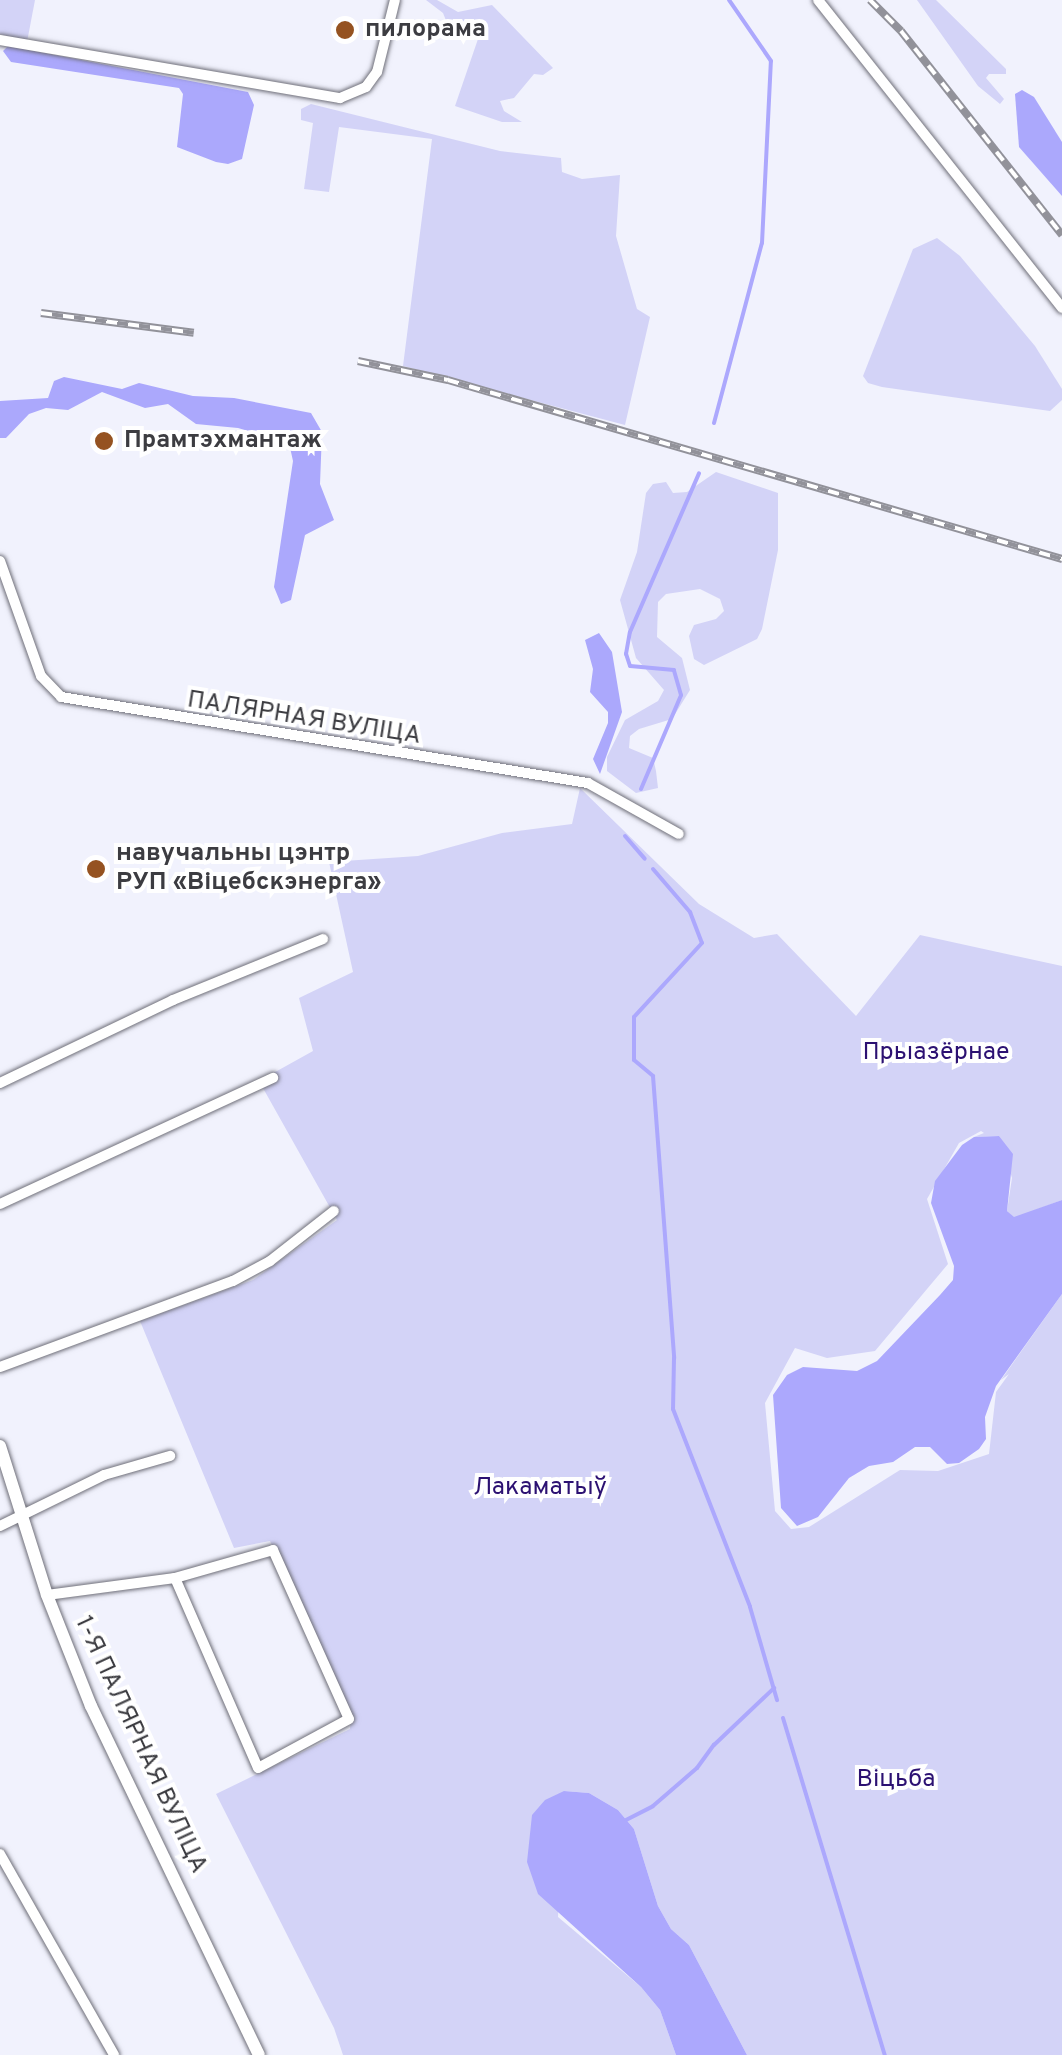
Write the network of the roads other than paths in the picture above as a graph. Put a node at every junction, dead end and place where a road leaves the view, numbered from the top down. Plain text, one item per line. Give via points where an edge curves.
1 (395, 0) edge
2 (818, 0) edge
3 (0, 40) edge
4 (1062, 308) edge
5 (0, 560) edge
6 (680, 834) dead end
7 (322, 939) dead end
8 (272, 1078) dead end
9 (0, 1083) edge
10 (0, 1204) edge
11 (334, 1212) dead end
12 (0, 1367) edge
13 (0, 1446) edge
14 (170, 1456) dead end
15 (21, 1514) junction
16 (0, 1526) edge
17 (176, 1578) junction
18 (47, 1595) junction
19 (0, 1854) edge
20 (114, 2055) edge
21 (260, 2055) edge

1 - 3 street via 377,72 366,87 340,98
2 - 4 street
5 - 6 street, ПАЛЯРНАЯ ВУЛІЦА via 41,676 62,697 588,783
7 - 9 street via 173,1000
8 - 10 street
11 - 12 street via 233,1281
13 - 15 street, 1-Я ПАЛЯРНАЯ ВУЛІЦА
14 - 15 street via 104,1475
15 - 16 street
15 - 18 street, 1-Я ПАЛЯРНАЯ ВУЛІЦА
17 - 17 street via 258,1768 350,1719 273,1550
17 - 18 street
18 - 21 street, 1-Я ПАЛЯРНАЯ ВУЛІЦА via 92,1706
19 - 20 street

